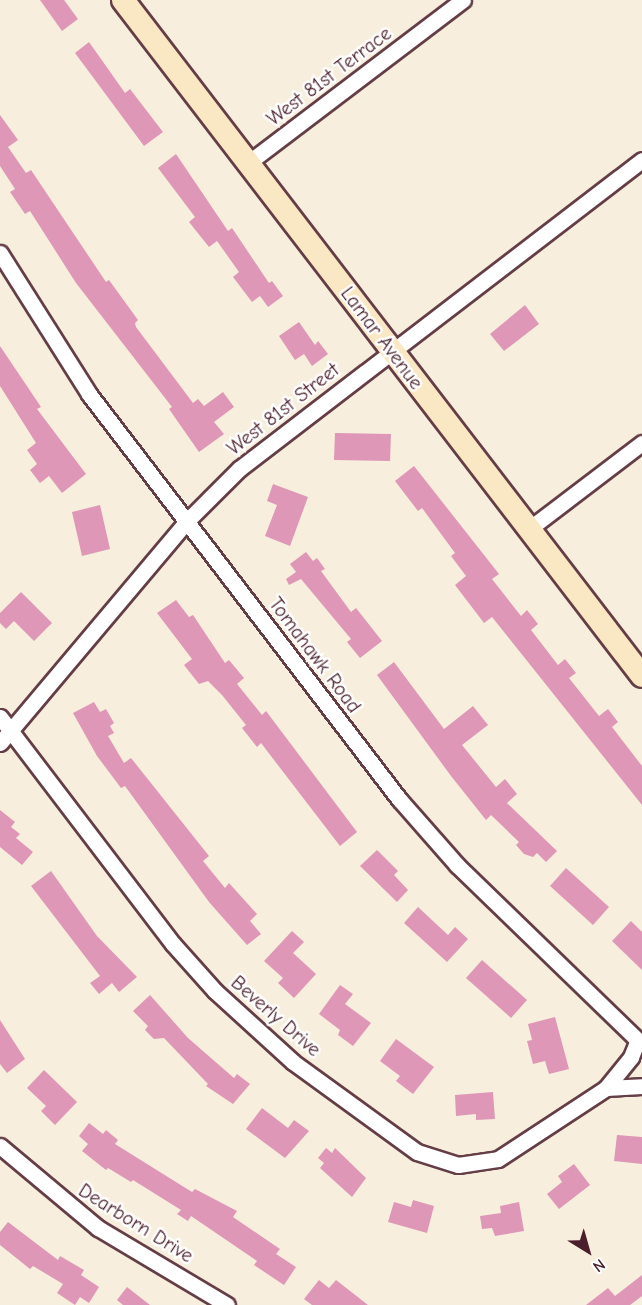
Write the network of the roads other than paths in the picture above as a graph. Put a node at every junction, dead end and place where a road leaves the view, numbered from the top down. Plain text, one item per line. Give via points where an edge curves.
1 (123, 0) edge
2 (463, 0) edge
3 (642, 160) edge
4 (248, 163) junction
5 (0, 253) edge
6 (392, 350) junction
7 (642, 443) edge
8 (186, 522) junction
9 (529, 529) junction
10 (642, 676) edge
11 (0, 717) edge
12 (4, 737) edge
13 (640, 1042) edge
14 (642, 1086) edge
15 (606, 1088) junction
16 (0, 1146) edge
17 (222, 1304) edge

1 - 4 street, Lamar Avenue
2 - 4 street, West 81st Terrace
3 - 6 street, West 81st Street
4 - 6 street, Lamar Avenue
5 - 8 street, Tomahawk Road via 89,394
6 - 8 street, West 81st Street via 276,438
6 - 9 street, Lamar Avenue
7 - 9 street
8 - 12 street, West 81st Street
8 - 13 street, Tomahawk Road via 399,799 457,865
9 - 10 street, Lamar Avenue
11 - 12 street, Beverly Drive
12 - 15 street, Beverly Drive via 215,991 293,1062 417,1152 458,1165 498,1159
13 - 15 street, Beverly Drive
14 - 15 street
16 - 17 street, Dearborn Drive via 98,1228

